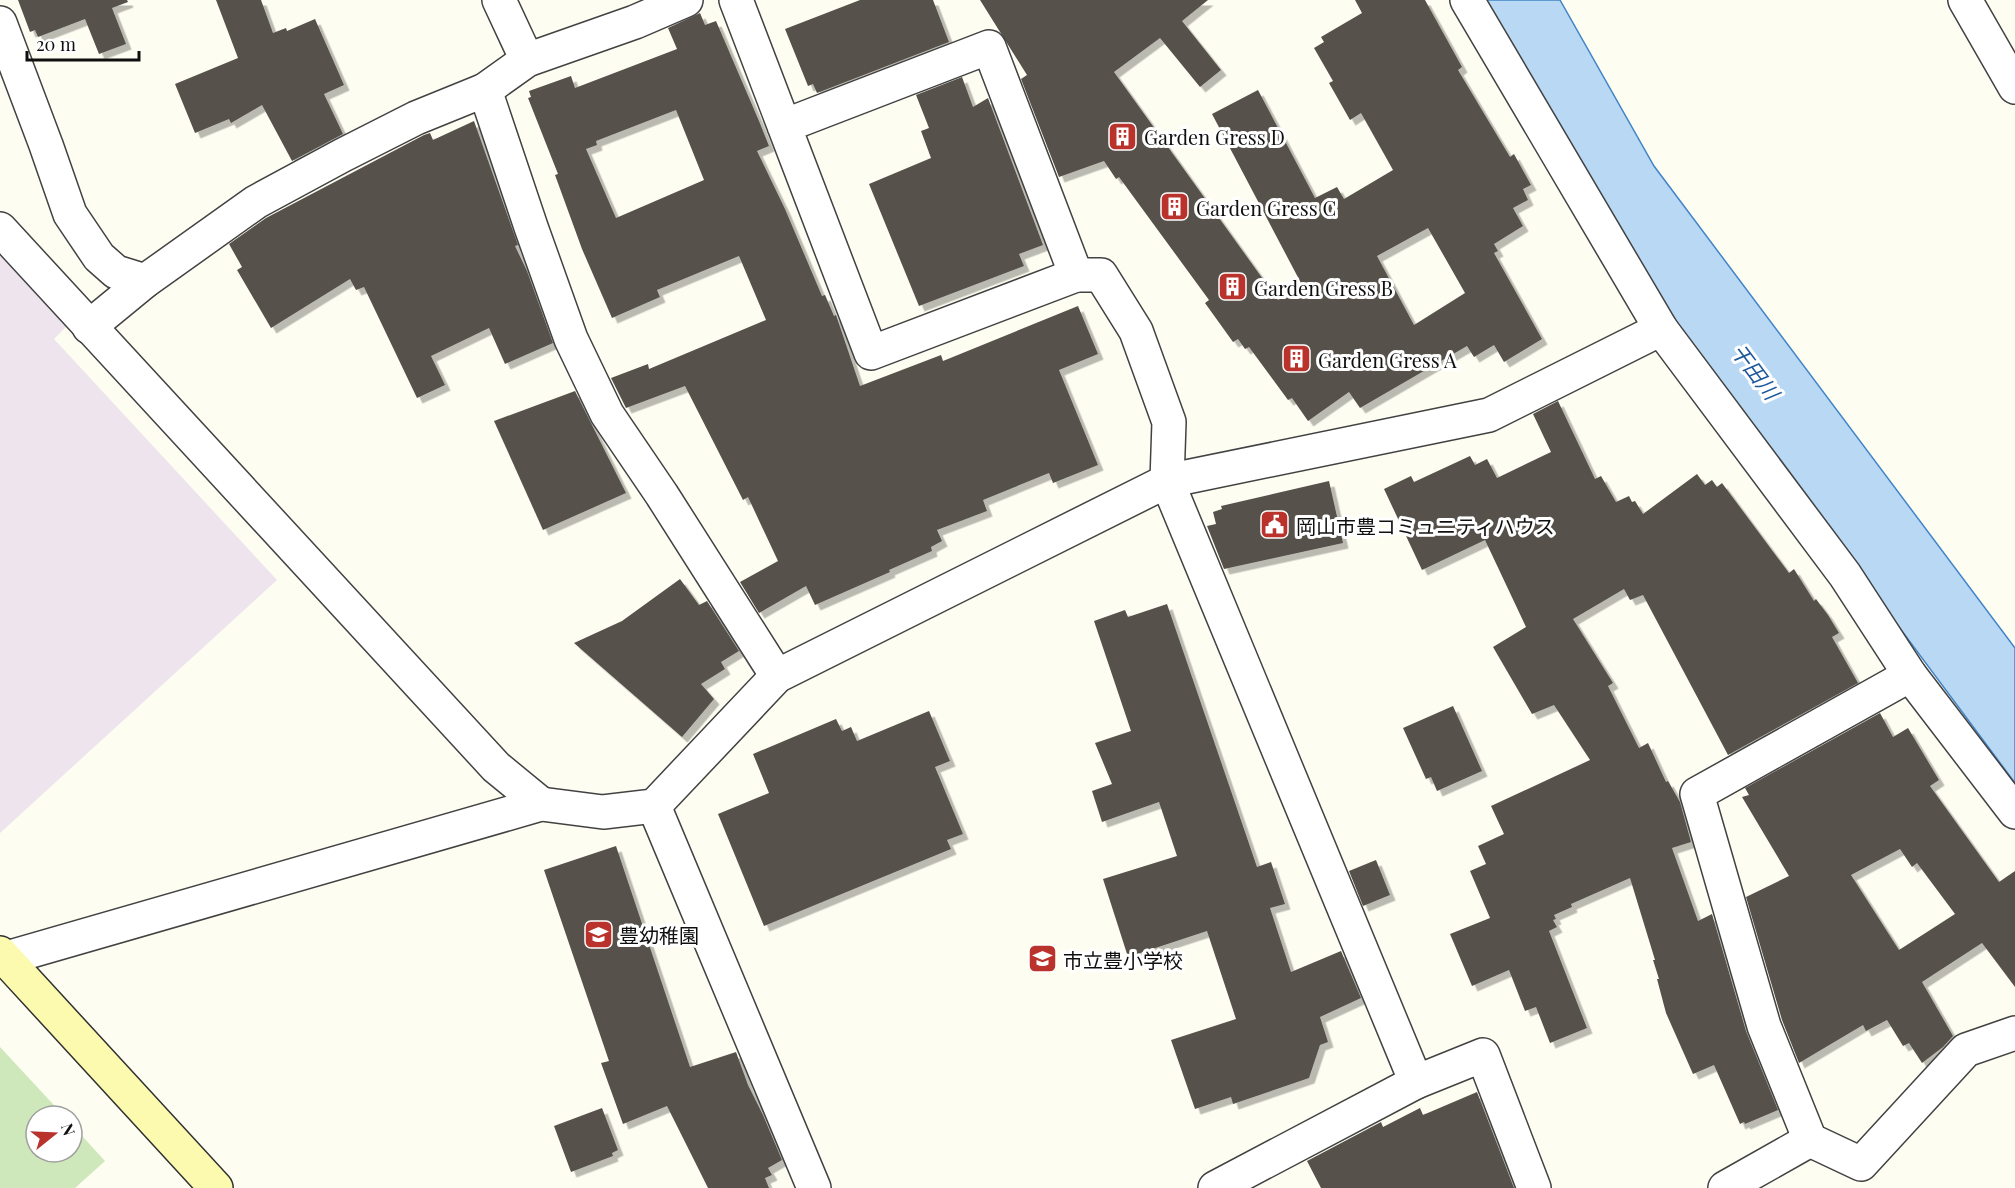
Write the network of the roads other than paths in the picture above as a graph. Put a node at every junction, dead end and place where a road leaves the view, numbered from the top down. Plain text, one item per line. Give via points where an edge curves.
1 (499, 0) edge
2 (686, 0) edge
3 (736, 0) edge
4 (1467, 0) edge
5 (1965, 0) edge
6 (0, 23) edge
7 (526, 60) junction
8 (2015, 87) edge
9 (485, 90) junction
10 (784, 126) junction
11 (0, 229) edge
12 (1076, 275) junction
13 (145, 281) junction
14 (89, 327) junction
15 (1661, 329) junction
16 (1167, 481) junction
17 (1910, 675) junction
18 (777, 676) junction
19 (541, 804) junction
20 (654, 806) junction
21 (2015, 812) edge
22 (2, 957) edge
23 (2012, 1038) edge
24 (1416, 1082) junction
25 (1810, 1140) junction
26 (210, 1186) edge
27 (814, 1188) edge
28 (1215, 1188) edge
29 (1534, 1188) edge
30 (1725, 1188) edge

1 - 7 street
2 - 7 street
3 - 10 street
4 - 15 street
5 - 8 street
6 - 13 street via 69,214 99,257 116,272
7 - 9 street
9 - 13 street via 406,123 256,202
9 - 18 street via 571,339 607,414
10 - 12 street via 871,353
10 - 12 street via 989,47
11 - 14 street
12 - 16 street via 1101,275 1136,332 1169,422
13 - 14 street
14 - 19 street via 496,767
15 - 16 street via 1489,415
15 - 17 street via 1845,575
16 - 18 street
16 - 24 street
17 - 21 street
17 - 25 street via 1697,794 1764,1026
18 - 20 street
19 - 20 street via 603,812
19 - 22 street
20 - 27 street
22 - 26 street
23 - 25 street via 1966,1050 1861,1164
24 - 28 street
24 - 29 street via 1483,1055
25 - 30 street

